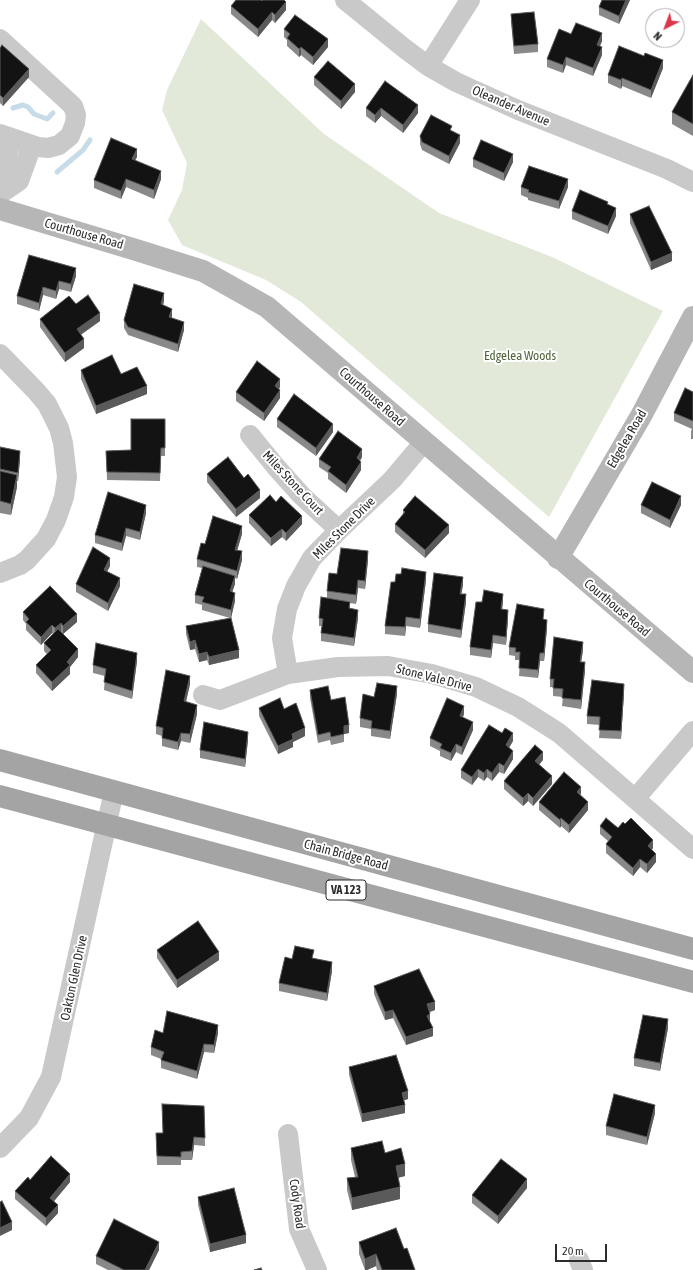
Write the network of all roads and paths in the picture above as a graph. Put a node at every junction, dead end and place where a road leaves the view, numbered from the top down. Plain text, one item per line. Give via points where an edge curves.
1 (345, 0) edge
2 (470, 0) edge
3 (0, 39) edge
4 (428, 66) junction
5 (6, 136) edge
6 (32, 144) junction
7 (0, 180) edge
8 (693, 182) edge
9 (0, 194) edge
10 (0, 210) edge
11 (693, 317) edge
12 (687, 343) edge
13 (0, 354) edge
14 (250, 435) dead end
15 (424, 442) junction
16 (338, 530) junction
17 (558, 558) junction
18 (0, 573) edge
19 (693, 672) edge
20 (288, 674) junction
21 (203, 695) dead end
22 (693, 731) edge
23 (0, 760) edge
24 (114, 791) junction
25 (0, 796) edge
26 (635, 799) junction
27 (106, 825) junction
28 (693, 850) edge
29 (693, 949) edge
30 (693, 982) edge
31 (288, 1134) dead end
32 (0, 1148) edge
33 (317, 1270) edge

1 - 4 street, Oleander Avenue
2 - 4 street
3 - 6 street via 73,106 76,115 76,123 70,136 59,145 48,148
4 - 8 street, Oleander Avenue via 456,82 518,110 667,169
5 - 6 street
5 - 7 street
6 - 9 street via 20,181
10 - 15 street, Courthouse Road via 203,271 237,289 267,306
11 - 12 street, Edgelea Road
12 - 17 street, Edgelea Road
13 - 18 street via 47,404 64,443 67,477 64,498 46,539 33,556
14 - 16 street, Miles Stone Court via 302,496
15 - 16 street, Miles Stone Drive via 392,480
15 - 17 street, Courthouse Road
16 - 20 street, Miles Stone Drive via 312,558 296,586 288,609 282,638
17 - 19 street, Courthouse Road
20 - 21 street, Stone Vale Drive via 220,700
20 - 26 street, Stone Vale Drive via 338,667 388,666 432,674 476,688 518,707 558,733
22 - 26 street
23 - 24 main road, Chain Bridge Road / VA 123
24 - 27 street, Oakton Glen Drive
24 - 29 main road, Chain Bridge Road / VA 123
25 - 27 main road, VA 123
26 - 28 street, Stone Vale Drive
27 - 30 main road, VA 123
27 - 32 street, Oakton Glen Drive via 56,1063 29,1118
31 - 33 street, Cody Road via 299,1229

